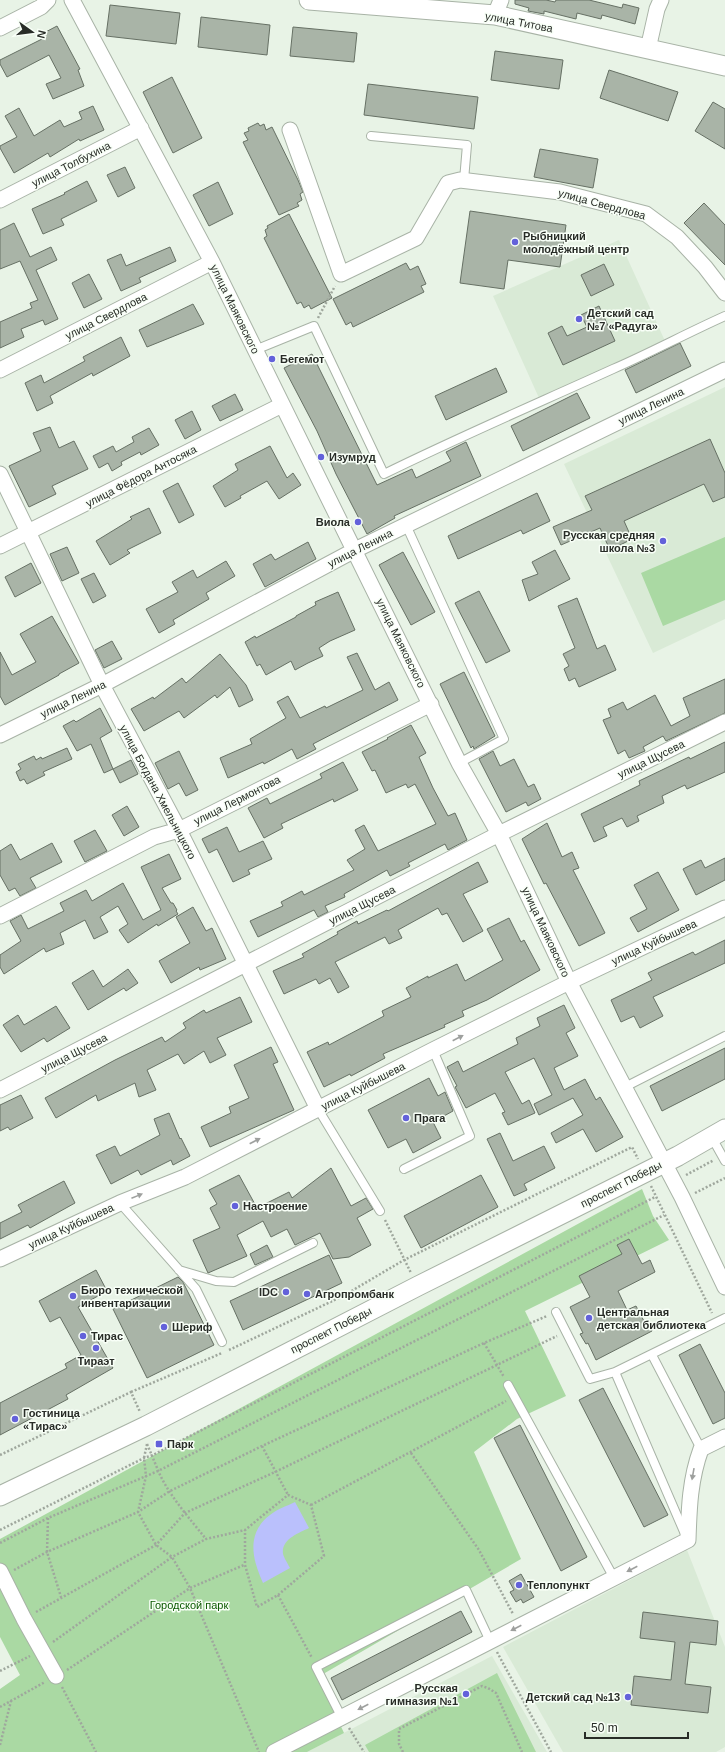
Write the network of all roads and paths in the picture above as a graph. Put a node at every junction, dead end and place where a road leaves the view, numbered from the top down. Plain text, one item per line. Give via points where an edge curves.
1 (48, 0) edge
2 (72, 0) edge
3 (309, 0) edge
4 (661, 0) edge
5 (498, 8) edge
6 (0, 28) edge
7 (648, 49) junction
8 (725, 66) edge
9 (141, 128) junction
10 (290, 130) dead end
11 (371, 136) dead end
12 (464, 180) junction
13 (0, 200) edge
14 (212, 262) junction
15 (341, 274) junction
16 (725, 292) edge
17 (725, 316) edge
18 (314, 326) junction
19 (255, 350) junction
20 (0, 370) edge
21 (725, 370) edge
22 (282, 405) junction
23 (0, 474) edge
24 (406, 525) junction
25 (29, 531) junction
26 (0, 546) edge
27 (355, 550) junction
28 (102, 685) junction
29 (431, 704) junction
30 (725, 722) edge
31 (0, 735) edge
32 (459, 763) junction
33 (179, 830) junction
34 (499, 834) junction
35 (725, 908) edge
36 (0, 916) edge
37 (246, 965) junction
38 (570, 982) junction
39 (725, 1036) edge
40 (433, 1050) junction
41 (624, 1088) junction
42 (0, 1090) edge
43 (318, 1109) junction
44 (718, 1132) edge
45 (723, 1158) edge
46 (639, 1162) dead end
47 (663, 1163) junction
48 (404, 1169) dead end
49 (725, 1178) edge
50 (689, 1180) dead end
51 (650, 1185) dead end
52 (692, 1186) dead end
53 (688, 1195) junction
54 (655, 1197) junction
55 (699, 1199) dead end
56 (120, 1203) junction
57 (380, 1211) joint
58 (664, 1215) junction
59 (313, 1242) dead end
60 (0, 1259) edge
61 (404, 1260) junction
62 (176, 1269) junction
63 (418, 1286) junction
64 (725, 1287) edge
65 (556, 1312) joint
66 (725, 1318) edge
67 (716, 1322) junction
68 (565, 1332) junction
69 (222, 1342) dead end
70 (484, 1343) junction
71 (652, 1354) junction
72 (498, 1366) junction
73 (615, 1372) junction
74 (508, 1384) joint
75 (131, 1392) junction
76 (516, 1396) junction
77 (146, 1426) junction
78 (725, 1437) edge
79 (262, 1446) junction
80 (701, 1449) junction
81 (411, 1452) junction
82 (0, 1455) edge
83 (153, 1455) junction
84 (144, 1458) junction
85 (158, 1471) junction
86 (275, 1472) junction
87 (146, 1476) junction
88 (170, 1491) junction
89 (288, 1495) junction
90 (0, 1496) edge
91 (311, 1505) junction
92 (138, 1512) junction
93 (186, 1513) junction
94 (48, 1518) junction
95 (0, 1530) edge
96 (245, 1530) junction
97 (206, 1539) junction
98 (688, 1540) junction
99 (0, 1543) edge
100 (156, 1545) junction
101 (47, 1552) junction
102 (172, 1557) junction
103 (245, 1565) junction
104 (1, 1573) edge
105 (614, 1578) junction
106 (190, 1588) junction
107 (278, 1595) junction
108 (62, 1597) junction
109 (24, 1619) junction
110 (520, 1626) junction
111 (490, 1641) junction
112 (41, 1650) junction
113 (316, 1667) junction
114 (0, 1671) edge
115 (56, 1676) junction
116 (11, 1700) junction
117 (0, 1707) edge
118 (342, 1718) junction
119 (0, 1745) edge
120 (96, 1752) edge
121 (259, 1752) edge
122 (274, 1752) edge
123 (364, 1752) edge
124 (404, 1752) edge
125 (522, 1752) edge
126 (551, 1752) edge

1 - 6 street via 41,7
2 - 9 street, улица Маяковского
3 - 5 street, улица Титова
4 - 7 street
5 - 7 street, улица Титова
7 - 8 street, улица Титова
9 - 13 street, улица Толбухина
9 - 14 street, улица Маяковского
10 - 15 street
11 - 12 lane via 467,145
12 - 15 street, улица Свердлова via 448,183 416,238
12 - 16 street, улица Свердлова via 560,192 646,214 677,237
14 - 19 street, улица Маяковского
14 - 20 street, улица Свердлова
15 - 18 path
17 - 18 lane via 615,369 472,431 384,474
18 - 19 lane
19 - 22 street, улица Маяковского
21 - 24 street, улица Ленина
22 - 25 street, улица Фёдора Антосяка
22 - 27 street, улица Маяковского
23 - 25 street, улица Богдана Хмельницкого
24 - 27 street, улица Ленина
24 - 32 lane via 504,739
25 - 26 street, улица Фёдора Антосяка
25 - 28 street, улица Богдана Хмельницкого
27 - 28 street, улица Ленина
27 - 29 street, улица Маяковского
28 - 31 street, улица Ленина
28 - 33 street, улица Богдана Хмельницкого
29 - 32 street, улица Маяковского
29 - 33 street, улица Лермонтова
30 - 34 street, улица Щусева
32 - 34 street, улица Маяковского
33 - 36 street, улица Лермонтова via 154,837
33 - 37 street, улица Богдана Хмельницкого
34 - 37 street, улица Щусева
34 - 38 street, улица Маяковского
35 - 38 street, улица Куйбышева
37 - 42 street, улица Щусева
37 - 43 street, улица Богдана Хмельницкого
40 -> 38 street, улица Куйбышева
38 - 41 street, улица Маяковского
39 - 41 lane
40 - 43 street, улица Куйбышева
40 - 48 lane via 470,1136
41 - 47 street, улица Маяковского
56 -> 43 street, улица Куйбышева via 185,1178
43 - 57 lane
44 - 45 lane
44 - 47 street, проспект Победы
45 - 50 path via 686,1174
46 - 61 path via 632,1147
47 - 53 street, улица Маяковского
47 - 63 street, проспект Победы
49 - 53 path
51 - 54 path
52 - 53 path
53 - 55 path
53 - 64 street, улица Маяковского
54 - 58 path
54 - 83 path
56 - 60 street, улица Куйбышева
56 - 62 lane
57 - 61 path
58 - 67 path
58 - 85 path
59 - 62 lane via 234,1282 210,1280
61 - 63 path
61 - 75 path via 343,1296 249,1342
62 - 69 lane via 196,1290
63 - 77 street, проспект Победы
65 - 68 lane
65 - 70 path
66 - 67 lane
67 - 71 lane
68 - 72 path
68 - 73 lane via 590,1379
70 - 72 path
70 - 79 path
71 - 73 lane
71 - 80 lane
72 - 74 path
72 - 86 path
73 - 98 lane
74 - 76 lane
75 - 77 path
75 - 82 path
76 - 81 path
76 - 105 lane
77 - 90 street, проспект Победы
78 - 80 street
79 - 86 path
79 - 88 path
80 -> 98 street via 694,1468 689,1501
81 - 91 path
81 - 110 path via 479,1550
83 - 84 path
83 - 84 path via 147,1444
83 - 85 path
84 - 87 path
84 - 95 path
85 - 87 path
85 - 88 path
86 - 89 path
86 - 93 path
87 - 92 path
87 - 94 path
88 - 92 path
88 - 93 path
89 - 91 path
89 - 96 path
91 - 107 path via 324,1556
92 - 100 path
92 - 101 path
93 - 97 path
93 - 100 path
94 - 99 path
94 - 101 path
96 - 97 path
96 - 103 path
97 - 102 path
98 -> 105 street
100 - 102 path
100 - 108 path
101 - 104 path
101 - 108 path
102 - 106 path
102 - 112 path
103 - 106 path
103 - 107 path via 257,1607
104 - 109 street
105 - 110 street
106 - 115 path
106 - 121 path
107 - 113 path
108 - 109 path
109 - 112 street
110 -> 111 street
111 - 113 lane via 466,1590
111 -> 118 street
111 - 126 path
112 - 114 path
112 - 115 street
113 - 118 lane
115 - 116 path
115 - 120 path
116 - 117 path
116 - 119 path
118 - 122 street
118 - 123 path
124 - 125 path via 399,1744 399,1729 482,1686 496,1693

